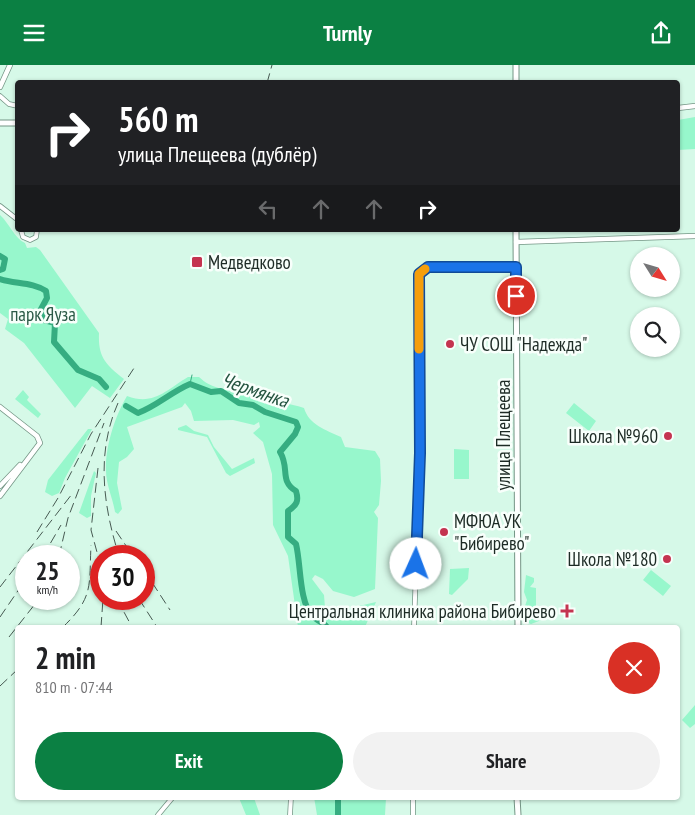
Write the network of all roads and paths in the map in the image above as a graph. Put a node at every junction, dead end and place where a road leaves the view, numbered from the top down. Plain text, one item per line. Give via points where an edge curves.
1 (10, 65) edge
2 (516, 65) edge
3 (516, 80) edge
4 (0, 87) edge
5 (0, 96) edge
6 (15, 105) edge
7 (695, 106) edge
8 (680, 108) edge
9 (0, 123) edge
10 (15, 123) edge
11 (0, 207) edge
12 (15, 219) edge
13 (22, 232) edge
14 (37, 232) edge
15 (516, 232) edge
16 (695, 236) edge
17 (516, 242) junction
18 (516, 267) junction
19 (0, 407) edge
20 (25, 461) junction
21 (0, 486) edge
22 (0, 496) edge
23 (414, 625) edge
24 (518, 625) edge
25 (170, 800) edge
26 (290, 800) edge
27 (413, 800) edge
28 (517, 800) edge
29 (158, 815) edge
30 (290, 815) edge
31 (413, 815) edge
32 (518, 815) edge

1 - 4 street
2 - 3 main road
5 - 6 street
7 - 8 street
9 - 10 main road
11 - 12 street
13 - 14 street via 24,238 30,240 36,237
15 - 17 main road, улица Плещеева
16 - 17 street
17 - 18 main road, улица Плещеева
18 - 23 street via 428,267 419,274 420,453
18 - 24 main road, улица Плещеева
19 - 20 street via 40,440
20 - 21 street
20 - 22 street
25 - 29 street
26 - 30 street
27 - 31 street
28 - 32 main road

